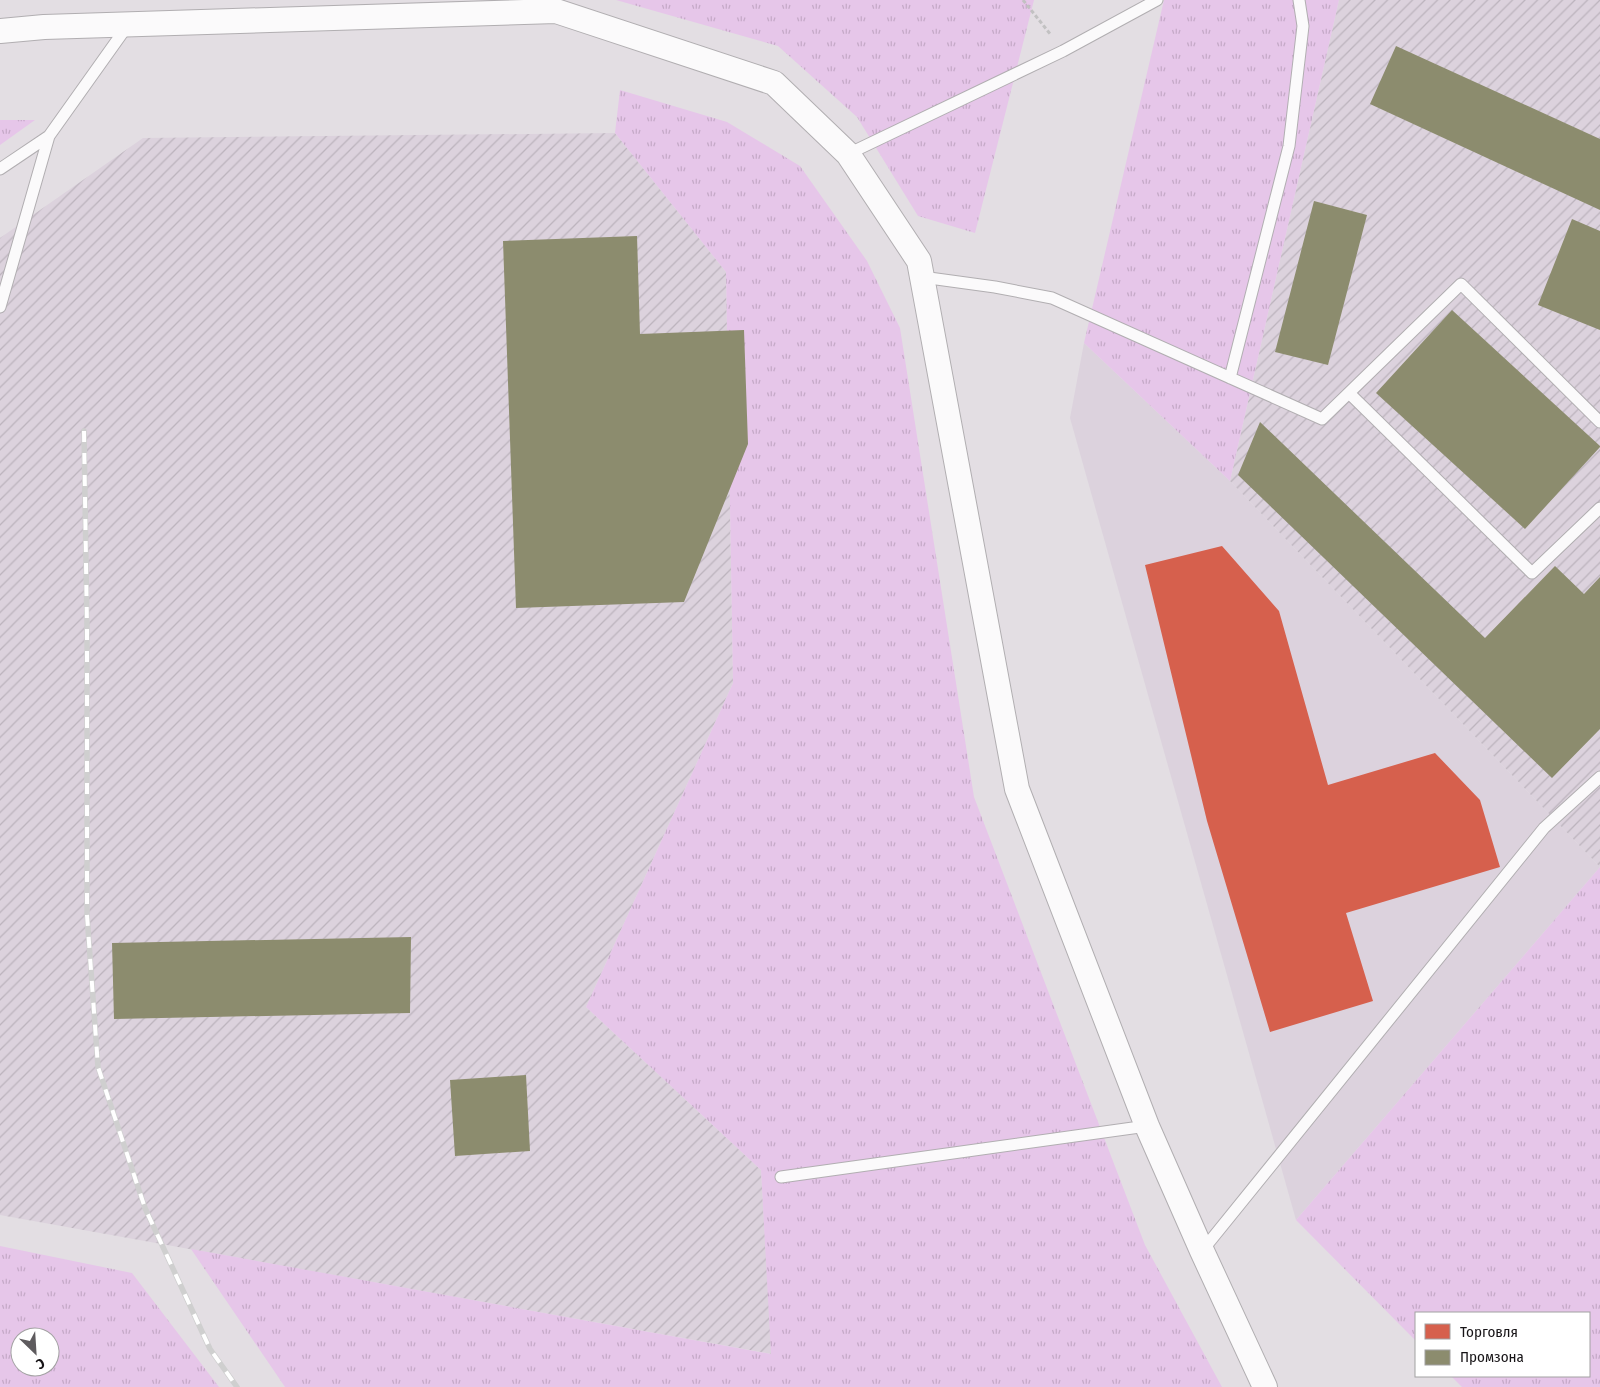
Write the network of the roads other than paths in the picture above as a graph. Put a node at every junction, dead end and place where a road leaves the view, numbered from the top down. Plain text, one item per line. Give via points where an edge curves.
1 (1157, 0) edge
2 (1299, 0) edge
3 (129, 24) junction
4 (0, 30) edge
5 (49, 136) junction
6 (848, 154) junction
7 (0, 169) edge
8 (922, 277) junction
9 (0, 307) edge
10 (1230, 378) junction
11 (1349, 393) junction
12 (1600, 422) edge
13 (1600, 508) edge
14 (1600, 777) edge
15 (1147, 1126) junction
16 (781, 1177) dead end
17 (1202, 1251) junction
18 (1265, 1387) edge

1 - 6 lane via 1062,51
2 - 10 lane via 1304,26 1289,146
3 - 4 street
3 - 5 lane
3 - 6 street via 556,11 774,83
5 - 7 lane
5 - 9 lane
6 - 8 street via 919,261
8 - 10 lane via 995,286 1052,298
8 - 15 street via 1016,789
10 - 11 lane via 1322,419
11 - 12 lane via 1461,284
11 - 13 lane via 1532,573
14 - 17 lane via 1544,828
15 - 16 lane
15 - 17 street
17 - 18 street

